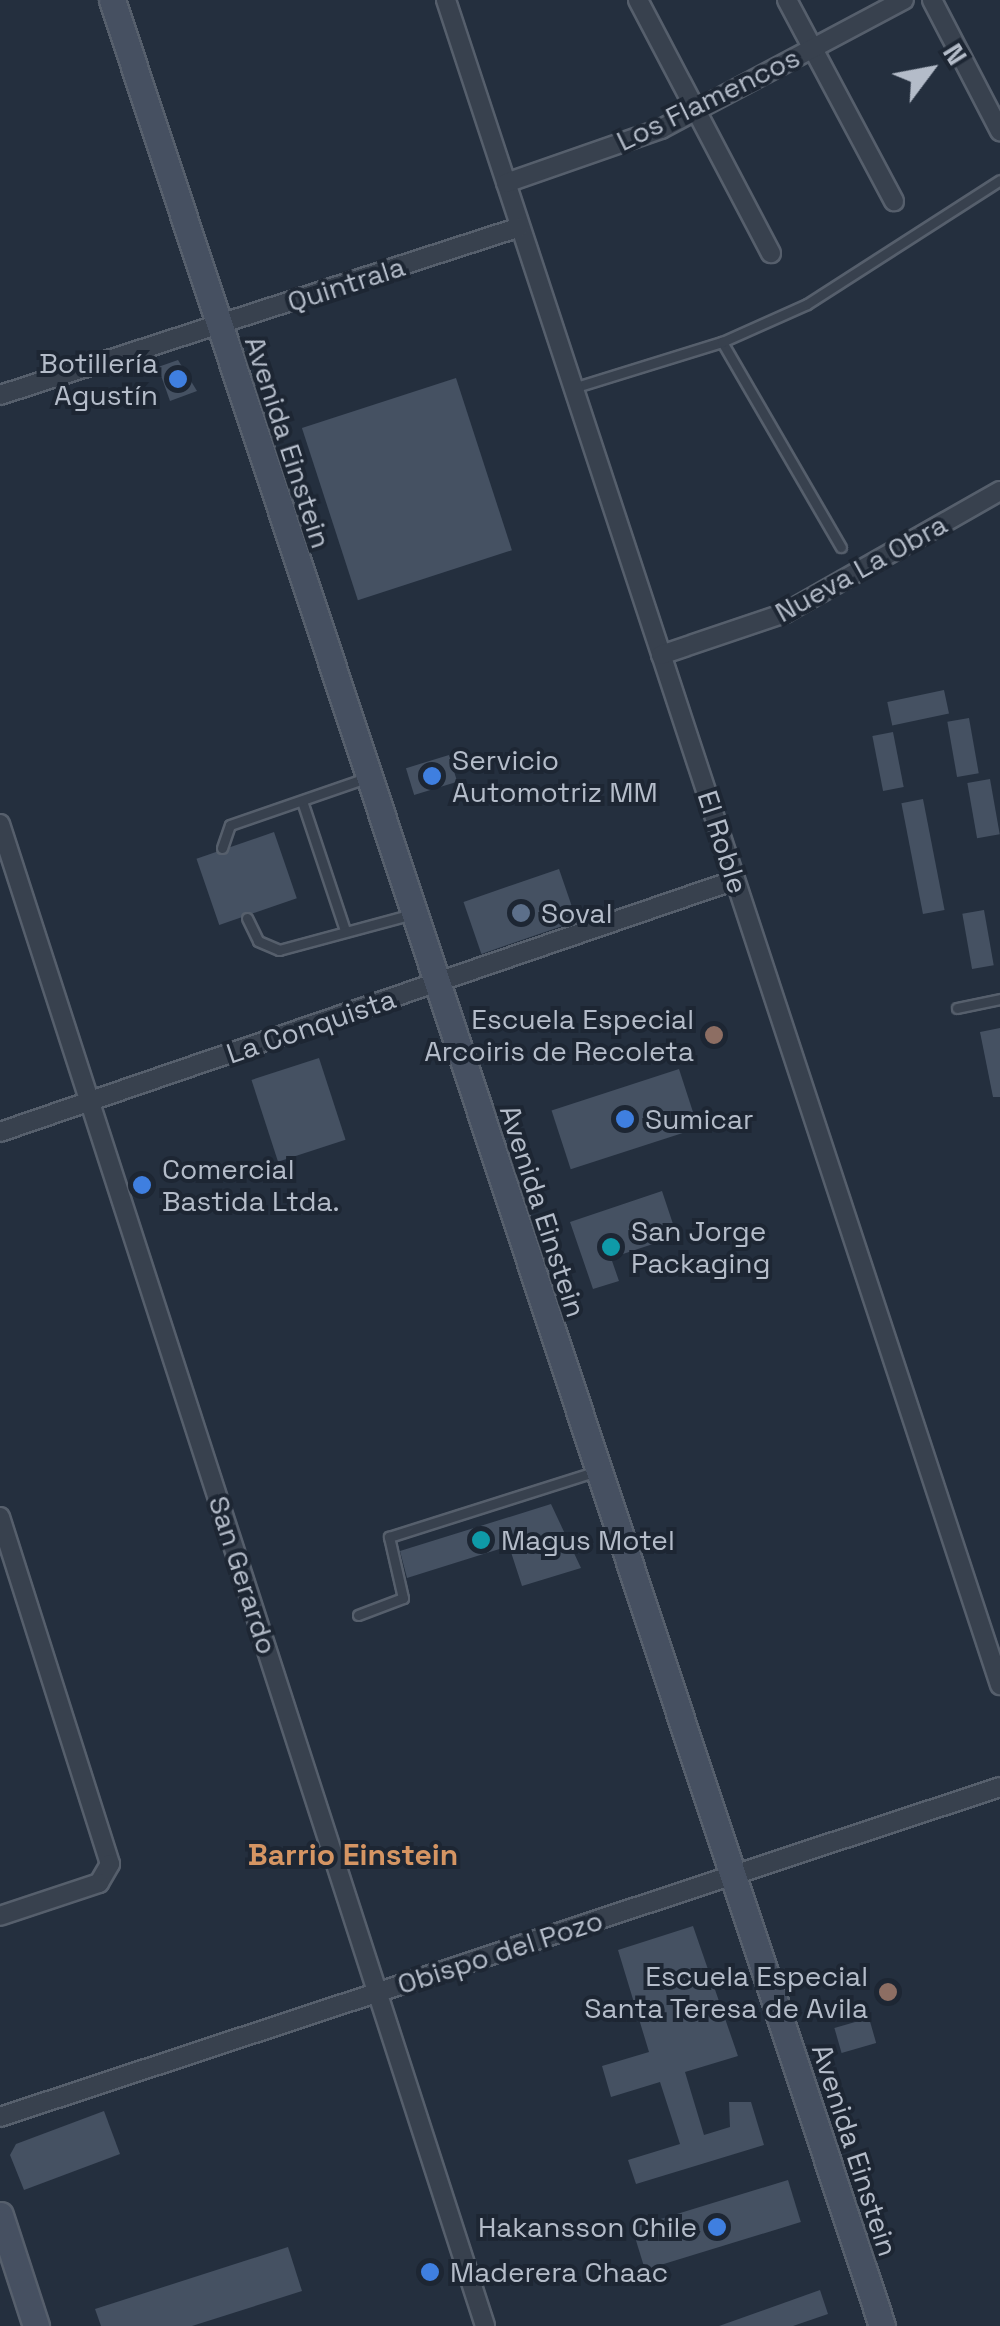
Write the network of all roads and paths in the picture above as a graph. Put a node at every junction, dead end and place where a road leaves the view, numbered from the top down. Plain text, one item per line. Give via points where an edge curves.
1 (112, 0) edge
2 (446, 0) edge
3 (638, 0) edge
4 (787, 0) edge
5 (904, 0) edge
6 (932, 0) edge
7 (813, 48) junction
8 (696, 110) junction
9 (1000, 131) edge
10 (1000, 180) edge
11 (506, 183) junction
12 (894, 201) dead end
13 (520, 228) junction
14 (771, 253) dead end
15 (218, 325) junction
16 (722, 342) junction
17 (573, 388) junction
18 (0, 395) edge
19 (1000, 491) edge
20 (842, 546) dead end
21 (661, 655) junction
22 (368, 777) junction
23 (302, 802) junction
24 (0, 824) edge
25 (222, 848) dead end
26 (736, 880) junction
27 (413, 914) junction
28 (247, 918) dead end
29 (345, 930) junction
30 (436, 984) junction
31 (1000, 999) edge
32 (956, 1008) dead end
33 (90, 1102) junction
34 (0, 1132) edge
35 (598, 1471) junction
36 (0, 1517) edge
37 (358, 1616) dead end
38 (1000, 1685) edge
39 (1000, 1787) edge
40 (732, 1875) junction
41 (0, 1916) edge
42 (377, 1992) junction
43 (0, 2116) edge
44 (0, 2215) edge
45 (36, 2326) edge
46 (485, 2326) edge
47 (882, 2326) edge

1 - 15 main road, Avenida Einstein
2 - 11 street, El Roble
3 - 8 street
4 - 7 street
5 - 7 street, Los Flamencos
6 - 9 street
7 - 8 street, Los Flamencos
7 - 12 street
8 - 11 street, Los Flamencos
8 - 14 street
10 - 16 lane via 807,304
11 - 13 street, El Roble
13 - 15 street, Quintrala
13 - 17 street, El Roble
15 - 18 street, Quintrala
15 - 22 main road, Avenida Einstein
16 - 17 lane
16 - 20 lane
17 - 21 street, El Roble
19 - 21 street, Nueva La Obra via 786,613
21 - 26 street, El Roble
22 - 23 lane
22 - 27 main road, Avenida Einstein
23 - 25 lane via 230,825
23 - 29 lane
24 - 33 street, San Gerardo
26 - 30 street, La Conquista
26 - 38 street, El Roble
27 - 29 lane
27 - 30 main road, Avenida Einstein
28 - 29 lane via 258,940 279,950
30 - 33 street, La Conquista
30 - 35 main road, Avenida Einstein
31 - 32 lane
33 - 34 street, La Conquista
33 - 42 street, San Gerardo
35 - 37 lane via 390,1537 402,1598
35 - 40 main road, Avenida Einstein
36 - 41 street via 110,1864 99,1883
39 - 40 street, Obispo del Pozo
40 - 42 street, Obispo del Pozo
40 - 47 main road, Avenida Einstein
42 - 43 street, Obispo del Pozo
42 - 46 street, San Gerardo
44 - 45 main road

